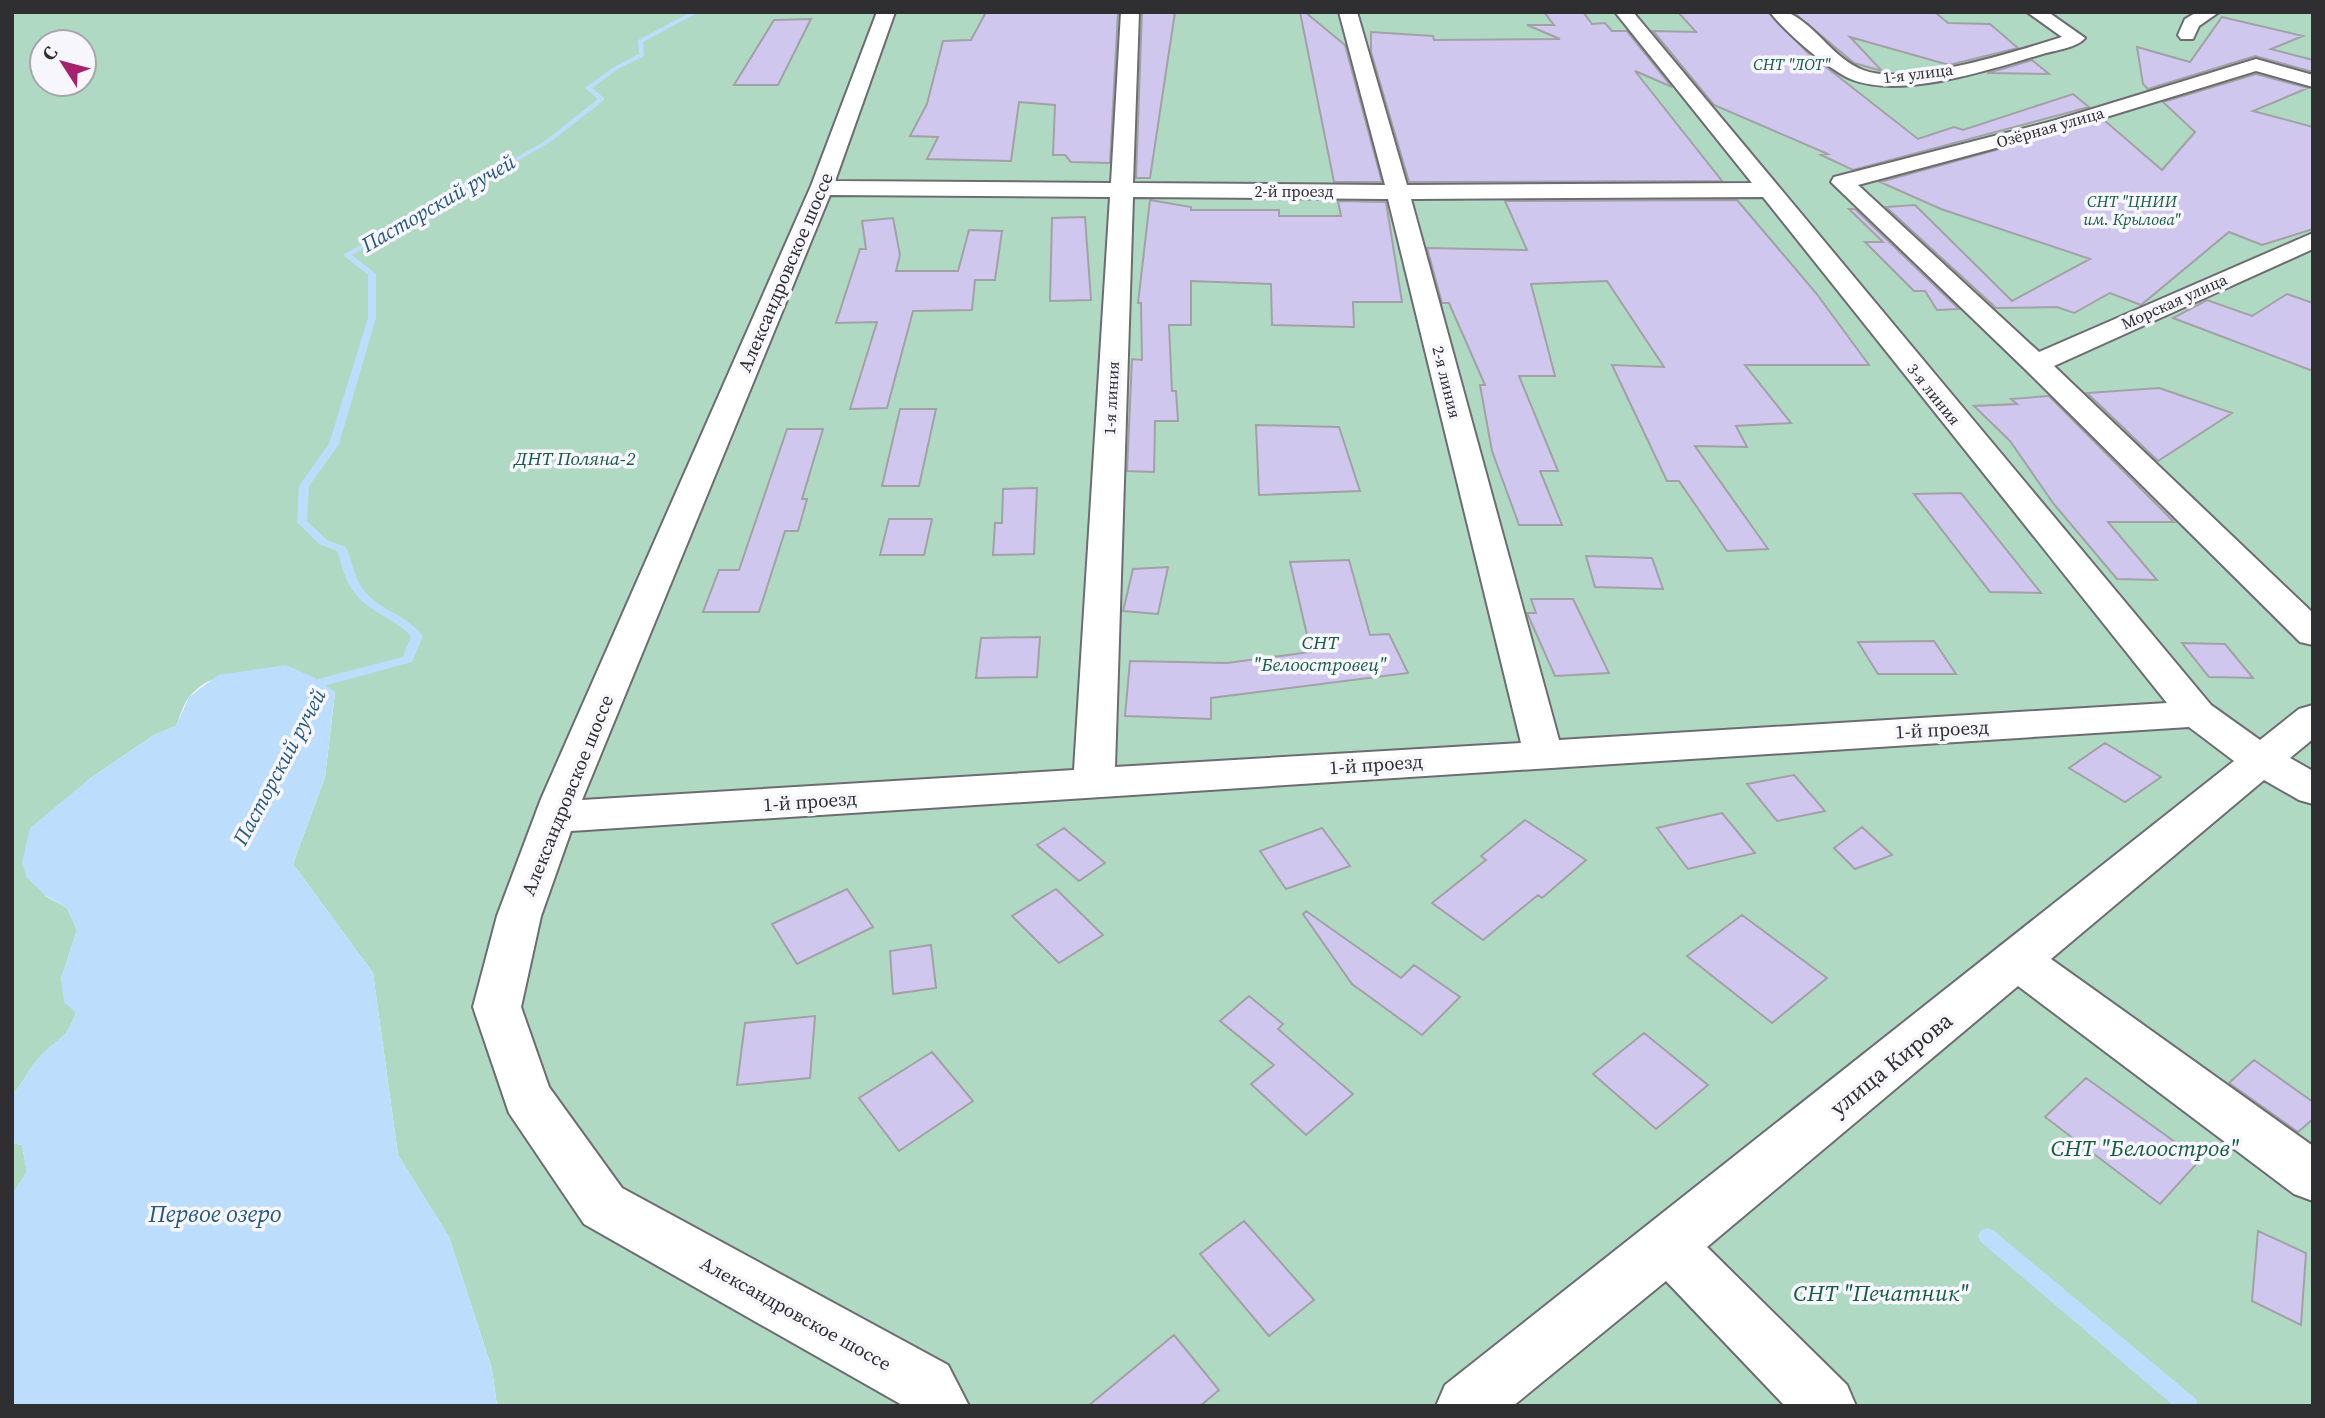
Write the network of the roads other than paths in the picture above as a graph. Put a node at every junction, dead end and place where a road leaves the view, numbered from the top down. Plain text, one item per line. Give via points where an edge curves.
1 (886, 12) edge
2 (1130, 12) edge
3 (1348, 12) edge
4 (1623, 12) edge
5 (1779, 12) edge
6 (2036, 12) edge
7 (2210, 12) edge
8 (2187, 35) dead end
9 (2313, 81) edge
10 (822, 188) junction
11 (1120, 190) junction
12 (1767, 190) junction
13 (1398, 192) junction
14 (2313, 240) edge
15 (2036, 364) junction
16 (2313, 634) edge
17 (2197, 714) junction
18 (2313, 718) edge
19 (1543, 753) junction
20 (2259, 759) junction
21 (1094, 783) junction
22 (2313, 790) edge
23 (555, 817) junction
24 (2018, 960) junction
25 (2313, 1177) edge
26 (1668, 1245) junction
27 (939, 1406) edge
28 (1466, 1406) edge
29 (1826, 1406) edge

1 - 10 street, Александровское шоссе
2 - 11 street, 1-я линия
3 - 13 street, 2-я линия
4 - 12 street, 3-я линия
5 - 6 street, 1-я улица via 1857,75 1885,79 1940,73 2076,38
7 - 8 street via 2191,23
9 - 15 street, Озёрная улица via 2256,65 2060,125 1842,182
10 - 11 street, 2-й проезд
10 - 23 street, Александровское шоссе
11 - 13 street, 2-й проезд
11 - 21 street, 1-я линия
12 - 13 street, 2-й проезд
12 - 17 street, 3-я линия
13 - 19 street, 2-я линия
14 - 15 street, Морская улица
15 - 16 street
17 - 19 street, 1-й проезд
17 - 20 street, 3-я линия
18 - 20 street, улица Кирова
19 - 21 street, 1-й проезд
20 - 22 street, 3-я линия
20 - 24 street, улица Кирова
21 - 23 street, 1-й проезд
23 - 27 street, Александровское шоссе via 519,916 496,1007 527,1097 603,1206 928,1385
24 - 25 street
24 - 26 street, улица Кирова
26 - 28 street, улица Кирова
26 - 29 street

